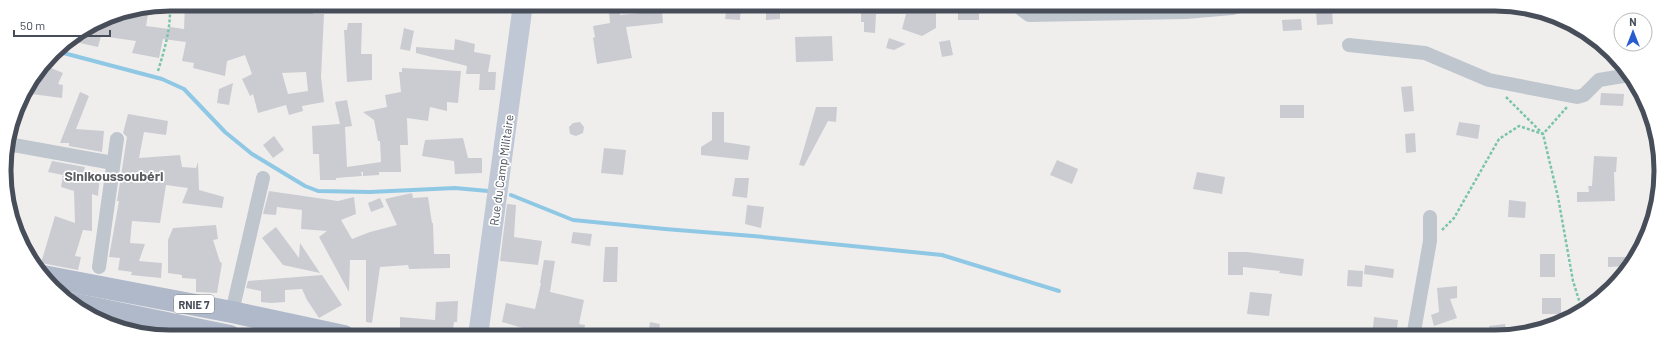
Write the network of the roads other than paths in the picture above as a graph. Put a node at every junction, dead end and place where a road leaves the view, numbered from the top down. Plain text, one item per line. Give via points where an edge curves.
1 (522, 11) edge
2 (1024, 11) edge
3 (1198, 11) edge
4 (1349, 45) dead end
5 (1623, 76) edge
6 (118, 139) dead end
7 (13, 145) edge
8 (113, 163) junction
9 (263, 178) dead end
10 (1430, 216) dead end
11 (99, 267) dead end
12 (53, 278) edge
13 (94, 311) edge
14 (232, 312) junction
15 (200, 330) edge
16 (316, 330) edge
17 (479, 330) edge
18 (1414, 330) edge

1 - 17 street, Rue du Camp Militaire
2 - 3 street via 1029,15
4 - 5 street via 1424,53 1489,80 1577,97 1584,96 1599,80
6 - 8 street
7 - 8 street
8 - 11 street
9 - 14 street
10 - 18 street via 1430,241
12 - 14 main road, RNIE 7
13 - 15 main road, RNIE 7
14 - 16 main road, RNIE 7

